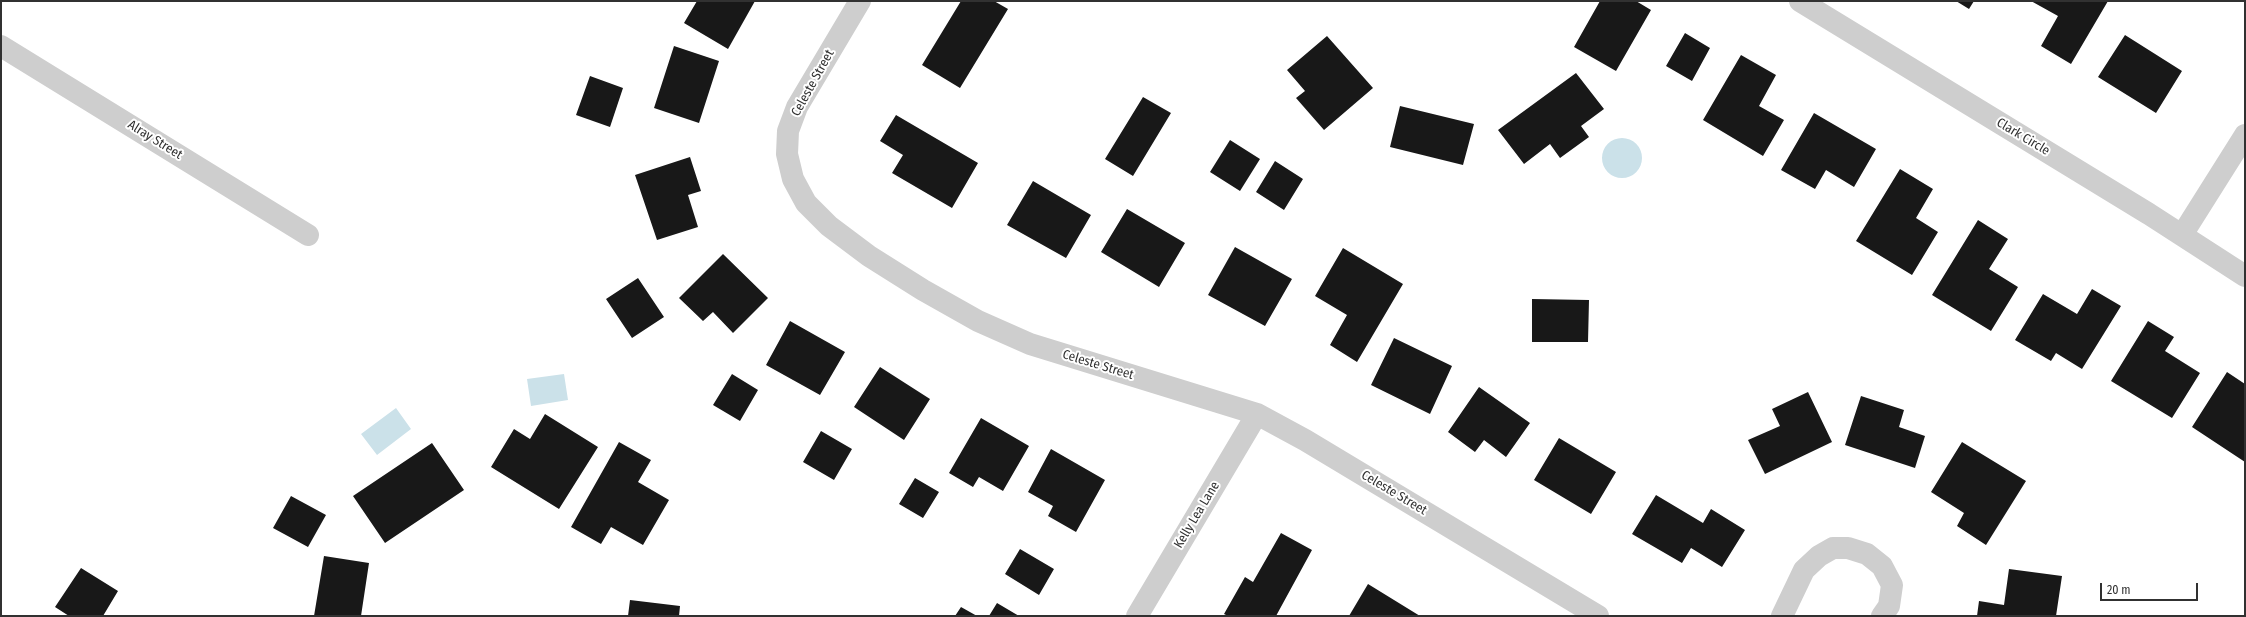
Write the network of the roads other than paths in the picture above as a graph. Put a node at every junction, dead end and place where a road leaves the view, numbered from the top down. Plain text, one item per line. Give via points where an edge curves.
1 (860, 1) edge
2 (1800, 1) edge
3 (1, 46) edge
4 (2245, 135) edge
5 (308, 235) dead end
6 (2182, 235) junction
7 (2245, 276) edge
8 (1257, 414) junction
9 (1137, 616) edge
10 (1598, 616) edge
11 (1782, 616) edge
12 (1882, 616) edge

1 - 8 street, Celeste Street via 796,107 788,131 786,154 793,179 806,203 829,226 869,256 978,321 1030,344
2 - 6 street, Clark Circle
3 - 5 street, Alray Street
4 - 6 street
6 - 7 street, Clark Circle
8 - 9 street, Kelly Lea Lane
8 - 10 street, Celeste Street via 1305,440
11 - 12 street via 1804,570 1818,556 1833,548 1848,548 1867,554 1882,566 1892,585 1889,606

